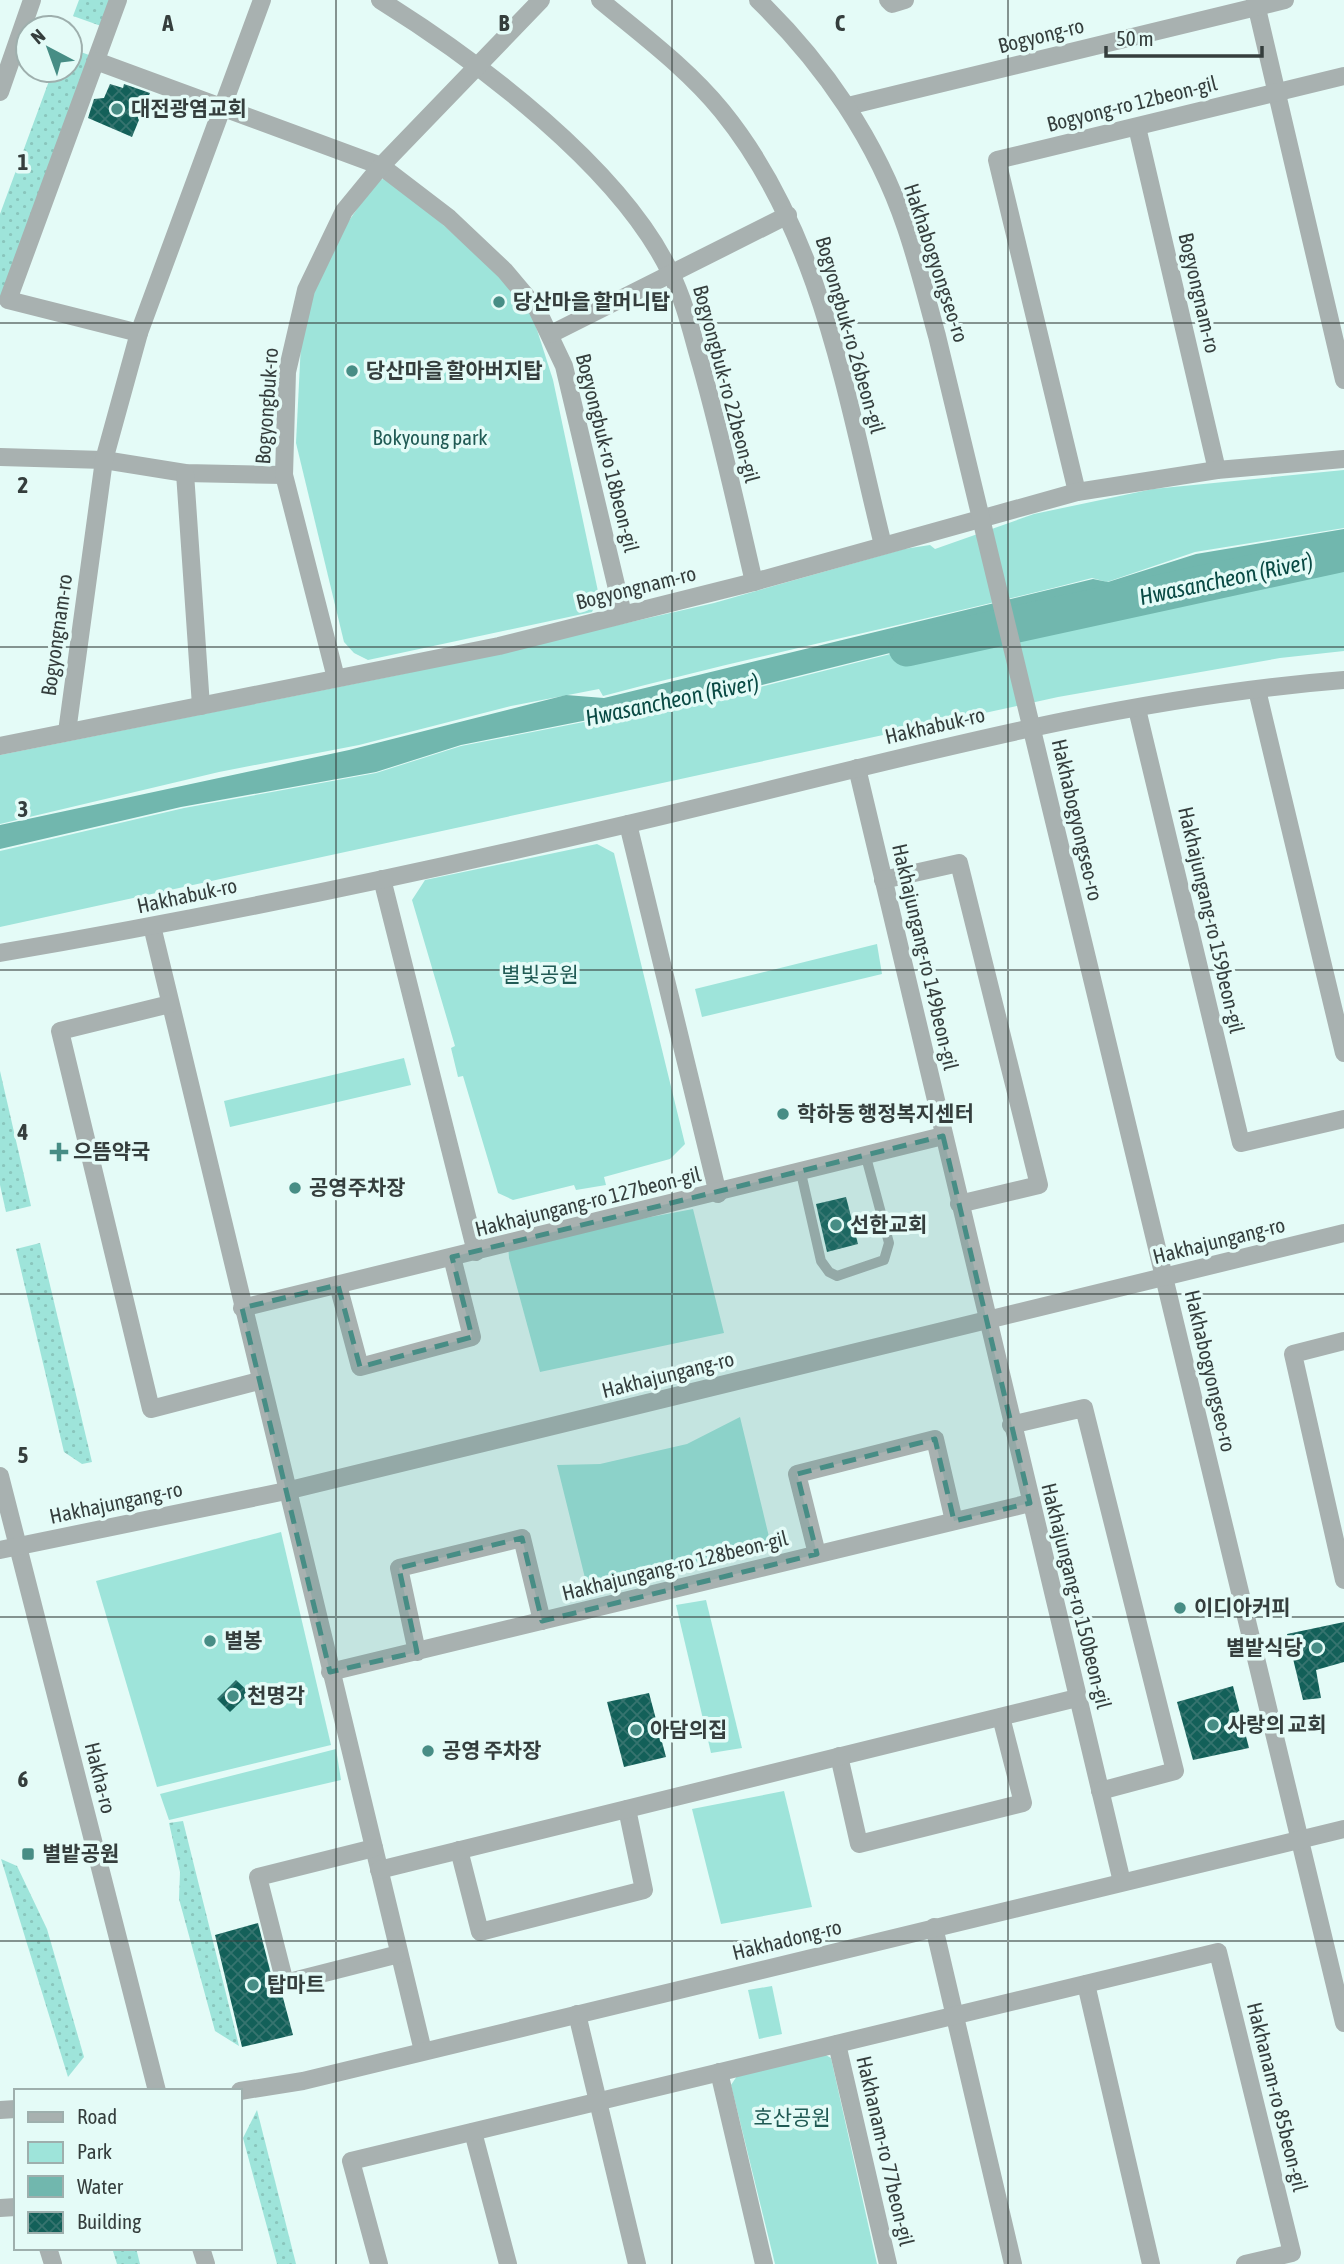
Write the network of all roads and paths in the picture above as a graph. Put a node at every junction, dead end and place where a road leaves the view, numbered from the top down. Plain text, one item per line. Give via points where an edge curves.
1 (32, 0) edge
2 (118, 0) edge
3 (262, 0) edge
4 (380, 0) edge
5 (541, 0) edge
6 (600, 0) edge
7 (758, 0) edge
8 (888, 0) edge
9 (905, 0) edge
10 (1285, 0) edge
11 (1256, 4) edge
12 (96, 61) junction
13 (476, 66) junction
14 (1344, 76) edge
15 (0, 92) edge
16 (1277, 93) junction
17 (848, 106) junction
18 (222, 107) junction
19 (1137, 127) junction
20 (381, 166) junction
21 (788, 215) junction
22 (671, 274) junction
23 (139, 333) junction
24 (551, 334) junction
25 (1344, 380) edge
26 (0, 457) edge
27 (1344, 459) edge
28 (104, 460) junction
29 (1217, 470) junction
30 (185, 473) junction
31 (284, 475) junction
32 (1077, 492) junction
33 (982, 527) junction
34 (883, 545) junction
35 (754, 582) junction
36 (623, 614) junction
37 (336, 678) junction
38 (1344, 680) edge
39 (1257, 690) junction
40 (201, 706) junction
41 (1137, 709) junction
42 (1032, 727) junction
43 (67, 732) junction
44 (0, 746) edge
45 (857, 768) junction
46 (628, 824) junction
47 (382, 879) junction
48 (883, 880) junction
49 (152, 926) junction
50 (0, 953) edge
51 (170, 1004) junction
52 (1344, 1053) edge
53 (1344, 1119) edge
54 (943, 1136) junction
55 (866, 1157) junction
56 (801, 1173) junction
57 (718, 1194) junction
58 (959, 1204) junction
59 (1344, 1233) edge
60 (476, 1252) junction
61 (452, 1257) junction
62 (1164, 1277) junction
63 (338, 1285) junction
64 (242, 1308) junction
65 (986, 1321) junction
66 (1344, 1341) edge
67 (260, 1381) junction
68 (1011, 1425) junction
69 (0, 1476) edge
70 (286, 1491) junction
71 (1030, 1503) junction
72 (954, 1521) junction
73 (8, 1549) edge
74 (817, 1554) junction
75 (1344, 1580) edge
76 (542, 1621) junction
77 (417, 1651) junction
78 (330, 1672) junction
79 (1077, 1698) junction
80 (1001, 1717) junction
81 (839, 1756) junction
82 (1100, 1791) junction
83 (627, 1809) junction
84 (1344, 1829) edge
85 (1299, 1841) junction
86 (374, 1848) junction
87 (459, 1850) junction
88 (379, 1870) junction
89 (1122, 1882) junction
90 (934, 1927) junction
91 (1218, 1952) joint
92 (399, 1954) junction
93 (1086, 1984) junction
94 (577, 2014) junction
95 (955, 2015) junction
96 (1344, 2023) edge
97 (837, 2044) junction
98 (423, 2051) junction
99 (719, 2072) junction
100 (156, 2089) edge
101 (242, 2091) edge
102 (598, 2101) junction
103 (473, 2132) junction
104 (379, 2264) edge
105 (508, 2264) edge
106 (637, 2264) edge
107 (764, 2264) edge
108 (888, 2264) edge
109 (1013, 2264) edge
110 (1151, 2264) edge
111 (1245, 2264) edge

1 - 15 street
2 - 12 street
3 - 18 street, Bogyongnam-ro
4 - 13 street
5 - 13 street, Bogyongbuk-ro
6 - 21 street, Bogyongbuk-ro 26beon-gil via 684,71 722,111
7 - 17 street, Hakhabogyongseo-ro
8 - 9 street via 892,4
10 - 11 street, Bogyong-ro
11 - 16 street
11 - 17 street, Bogyong-ro
12 - 18 street, Bogyongbuk-ro 18beon-gil
12 - 23 street via 8,300
13 - 20 street, Bogyongbuk-ro
13 - 22 street, Bogyongbuk-ro 22beon-gil via 606,179 641,222
14 - 16 street, Bogyong-ro 12beon-gil
16 - 19 street, Bogyong-ro 12beon-gil
16 - 25 street
17 - 33 street, Hakhabogyongseo-ro via 905,226 937,336
18 - 20 street, Bogyongbuk-ro 18beon-gil
18 - 23 street, Bogyongnam-ro
19 - 29 street, Bogyongnam-ro
19 - 32 street, Bogyong-ro 12beon-gil via 997,160
20 - 24 street, Bogyongbuk-ro 18beon-gil via 449,218 505,271
20 - 31 street, Bogyongbuk-ro via 344,211 306,290 287,372
21 - 22 street
21 - 34 street, Bogyongbuk-ro 26beon-gil via 836,355
22 - 24 street
22 - 35 street, Bogyongbuk-ro 22beon-gil via 708,389
23 - 28 street, Bogyongnam-ro
24 - 36 street, Bogyongbuk-ro 18beon-gil via 580,428
26 - 28 street
27 - 29 street, Bogyongnam-ro
28 - 30 street
28 - 43 street, Bogyongnam-ro
29 - 32 street, Bogyongnam-ro
30 - 31 street
30 - 40 street
31 - 37 street, Bogyongbuk-ro
32 - 33 street, Bogyongnam-ro
33 - 34 street, Bogyongnam-ro
33 - 42 street, Hakhabogyongseo-ro
34 - 35 street, Bogyongnam-ro
35 - 36 street, Bogyongnam-ro
36 - 37 street, Bogyongnam-ro via 499,646
37 - 40 street, Bogyongnam-ro
38 - 39 street, Hakhabuk-ro
39 - 41 street, Hakhabuk-ro
39 - 52 street
40 - 43 street, Bogyongnam-ro
41 - 42 street, Hakhabuk-ro
41 - 53 street, Hakhajungang-ro 159beon-gil via 1241,1143
42 - 45 street, Hakhabuk-ro
42 - 62 street, Hakhabogyongseo-ro
43 - 44 street, Bogyongnam-ro
45 - 46 street, Hakhabuk-ro
45 - 48 street, Hakhajungang-ro 149beon-gil
46 - 47 street, Hakhabuk-ro
46 - 57 street
47 - 49 street, Hakhabuk-ro
47 - 60 street
48 - 54 street, Hakhajungang-ro 149beon-gil
48 - 58 street via 958,863 1039,1185
49 - 50 street, Hakhabuk-ro
49 - 51 street
51 - 64 street
51 - 67 street via 60,1031 151,1409
54 - 55 street, Hakhajungang-ro 127beon-gil
54 - 58 street, Hakhajungang-ro 149beon-gil
55 - 56 street, Hakhajungang-ro 127beon-gil
55 - 56 lane via 888,1252 884,1260 837,1276 821,1261
56 - 57 street, Hakhajungang-ro 127beon-gil
57 - 60 street, Hakhajungang-ro 127beon-gil
58 - 65 street, Hakhajungang-ro 149beon-gil
59 - 62 street, Hakhajungang-ro
60 - 61 street, Hakhajungang-ro 127beon-gil
61 - 63 street, Hakhajungang-ro 127beon-gil
61 - 63 street via 472,1337 360,1367
62 - 65 street, Hakhajungang-ro
62 - 85 street, Hakhabogyongseo-ro
63 - 64 street, Hakhajungang-ro 127beon-gil
64 - 67 street
65 - 68 street, Hakhajungang-ro 150beon-gil
65 - 70 street, Hakhajungang-ro
66 - 75 street via 1293,1354
67 - 70 street
68 - 71 street, Hakhajungang-ro 150beon-gil
68 - 82 street via 1084,1408 1175,1771
69 - 73 street, Hakha-ro
70 - 73 street, Hakhajungang-ro
70 - 78 street
71 - 72 street, Hakhajungang-ro 128beon-gil
71 - 79 street, Hakhajungang-ro 150beon-gil
72 - 74 street, Hakhajungang-ro 128beon-gil
72 - 74 street via 935,1439 797,1474
73 - 100 street, Hakha-ro
74 - 76 street, Hakhajungang-ro 128beon-gil
76 - 77 street, Hakhajungang-ro 128beon-gil
76 - 77 street via 522,1538 399,1569
77 - 78 street, Hakhajungang-ro 128beon-gil
78 - 86 street
79 - 80 street
79 - 82 street, Hakhajungang-ro 150beon-gil
80 - 81 street
80 - 81 street via 1023,1803 859,1844
81 - 83 street
82 - 89 street, Hakhajungang-ro 150beon-gil
83 - 87 street
83 - 87 street via 644,1890 480,1933
84 - 85 street, Hakhadong-ro
85 - 89 street, Hakhadong-ro
85 - 96 street, Hakhabogyongseo-ro
86 - 88 street
86 - 92 street via 258,1877 285,1983
87 - 88 street
88 - 92 street
89 - 90 street, Hakhadong-ro
90 - 94 street, Hakhadong-ro
90 - 95 street
91 - 93 street, Hakhanam-ro 77beon-gil
91 - 111 street, Hakhanam-ro 85beon-gil via 1292,2253
92 - 98 street
93 - 95 street, Hakhanam-ro 77beon-gil
93 - 110 street
94 - 98 street, Hakhadong-ro
94 - 102 street
95 - 97 street, Hakhanam-ro 77beon-gil
95 - 109 street
97 - 99 street
97 - 108 street, Hakhanam-ro 77beon-gil
98 - 101 street, Hakhadong-ro via 303,2081
99 - 102 street
99 - 107 street
102 - 103 street
102 - 106 street
103 - 104 street via 351,2161
103 - 105 street

